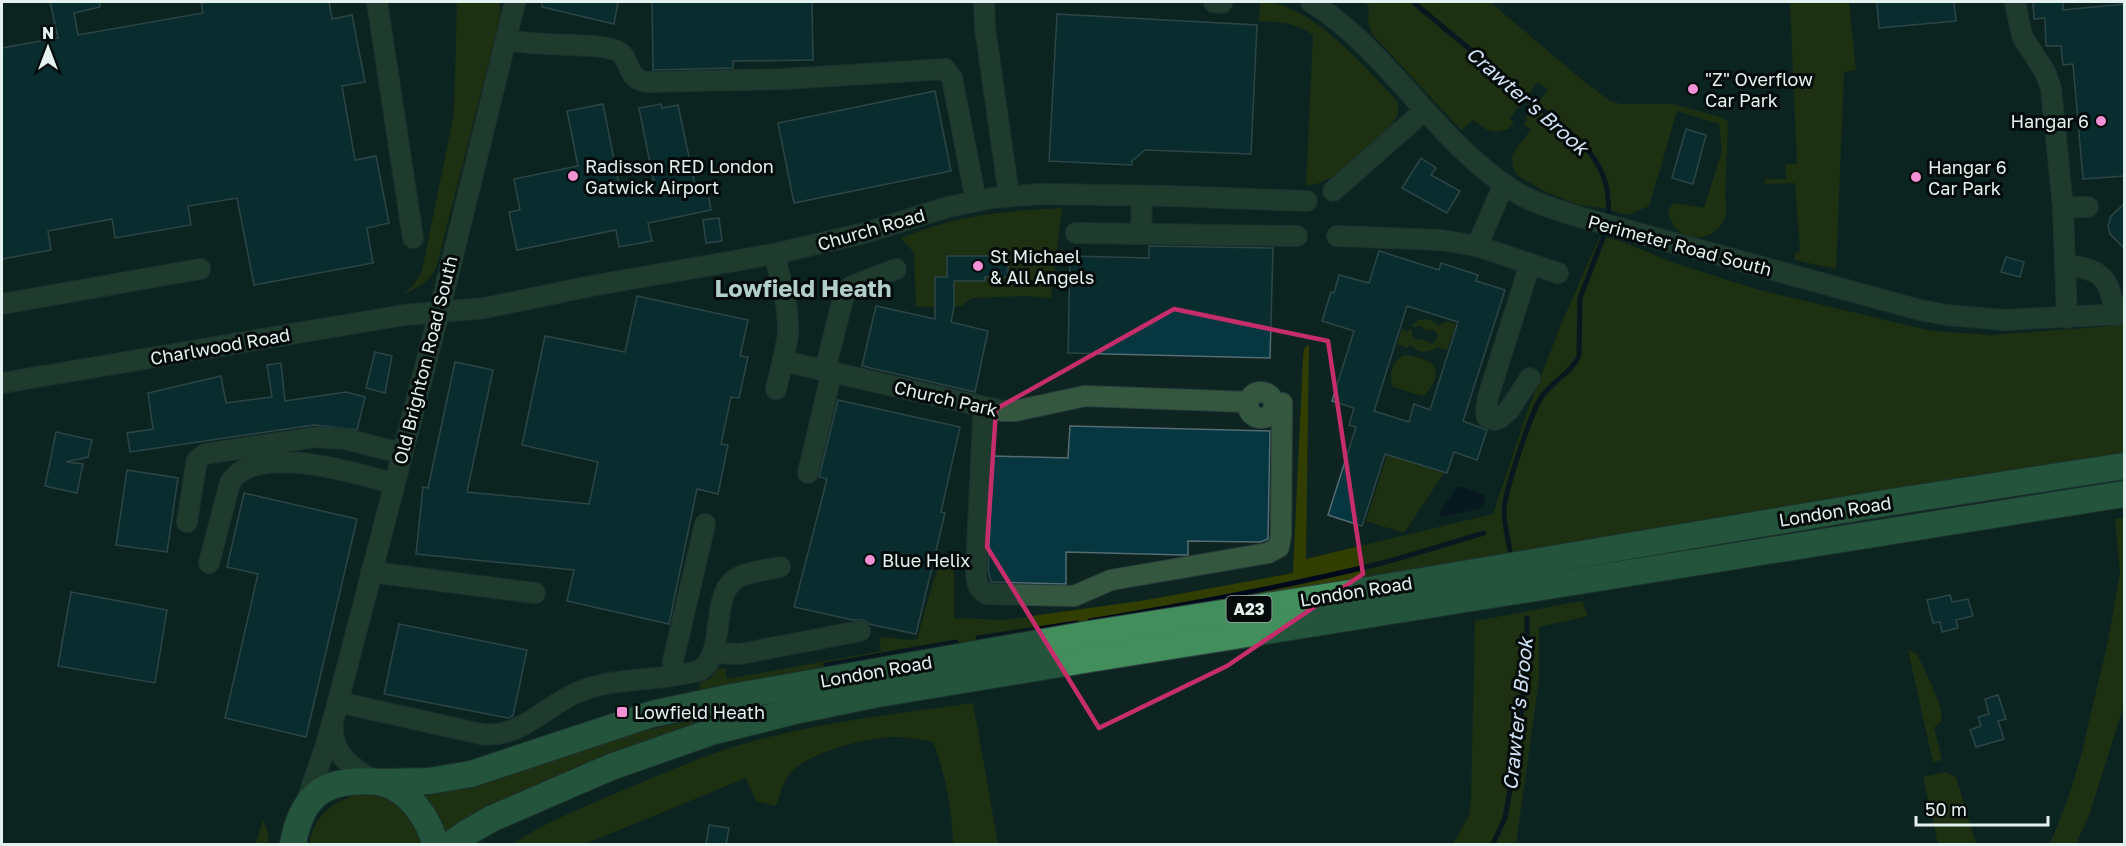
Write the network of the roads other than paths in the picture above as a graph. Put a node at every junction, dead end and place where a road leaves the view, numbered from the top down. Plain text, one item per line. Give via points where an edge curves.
1 (377, 2) edge
2 (515, 2) edge
3 (984, 2) edge
4 (1311, 2) edge
5 (2014, 2) edge
6 (506, 40) junction
7 (1425, 110) junction
8 (1504, 184) junction
9 (1333, 191) dead end
10 (1009, 196) junction
11 (1142, 196) junction
12 (976, 201) junction
13 (1307, 201) dead end
14 (2063, 207) junction
15 (2088, 207) dead end
16 (1076, 233) dead end
17 (1141, 234) junction
18 (1297, 236) dead end
19 (1337, 236) dead end
20 (413, 238) dead end
21 (1478, 246) junction
22 (774, 254) junction
23 (1530, 264) junction
24 (2065, 265) junction
25 (200, 269) dead end
26 (896, 269) dead end
27 (1558, 273) dead end
28 (2, 304) edge
29 (438, 313) junction
30 (2120, 314) edge
31 (2067, 318) junction
32 (783, 360) junction
33 (828, 370) junction
34 (1530, 378) dead end
35 (2, 383) edge
36 (776, 389) dead end
37 (986, 408) junction
38 (401, 453) junction
39 (2124, 466) edge
40 (808, 473) dead end
41 (393, 483) junction
42 (2124, 494) edge
43 (187, 522) dead end
44 (705, 524) dead end
45 (209, 563) dead end
46 (780, 567) dead end
47 (371, 572) junction
48 (535, 593) dead end
49 (860, 631) dead end
50 (713, 653) junction
51 (674, 675) junction
52 (336, 710) junction
53 (379, 782) junction
54 (303, 813) junction
55 (293, 844) edge
56 (435, 844) edge
57 (452, 844) edge

1 - 20 street
2 - 6 street, Old Brighton Road South
3 - 10 street
4 - 7 street, Perimeter Road South via 1345,27
5 - 14 street via 2022,36 2050,82
6 - 12 street via 613,50 621,54 633,76 651,82 945,69 952,78
6 - 29 street, Old Brighton Road South
7 - 8 street, Perimeter Road South via 1466,153
7 - 9 street
8 - 21 street
8 - 31 street, Perimeter Road South via 1534,202 1583,218 1920,310 1986,319
10 - 11 street, Church Road
10 - 12 street, Church Road
11 - 13 street, Church Road
11 - 17 street
12 - 22 street, Church Road
14 - 15 street
14 - 24 street
16 - 17 street
17 - 18 street
19 - 21 street via 1441,240
21 - 23 street
22 - 29 street, Church Road
22 - 32 street via 788,316
23 - 27 street
23 - 34 street via 1488,397 1487,417 1494,420 1506,414
24 - 30 street via 2085,267 2104,278
24 - 31 street
25 - 28 street
26 - 33 street via 845,291
29 - 35 street, Charlwood Road via 404,315
29 - 38 street, Old Brighton Road South
30 - 31 street, Perimeter Road South
32 - 33 street, Church Park
32 - 36 street
33 - 37 street, Church Park
33 - 40 street
37 - 37 street, Church Park via 976,570 982,592 1054,597 1081,594 1111,580 1268,553 1279,547 1284,403 1270,415 1258,418 1249,411 1248,402 1095,396 1015,411
38 - 41 street, Old Brighton Road South
38 - 43 street via 345,439 316,437 205,454 196,465
39 - 53 main road, London Road / A23 via 1885,502 776,688 652,714 471,774 429,781
41 - 45 street via 300,462 247,469 230,483
41 - 47 street, Old Brighton Road South
42 - 57 main road, London Road / A23 via 1090,659 799,710 711,732 611,767 491,819
44 - 51 street via 673,661
46 - 50 street via 742,575 729,585
47 - 48 street
47 - 52 street, Old Brighton Road South
49 - 50 street via 740,654
50 - 51 street via 701,670
51 - 52 street via 583,690 523,726 497,735
52 - 53 street, Old Brighton Road South via 333,736 339,753 354,769
52 - 54 street, Old Brighton Road South
53 - 54 main road, London Road via 332,786 316,795
53 - 56 main road via 400,792 415,806 426,820
54 - 55 main road

